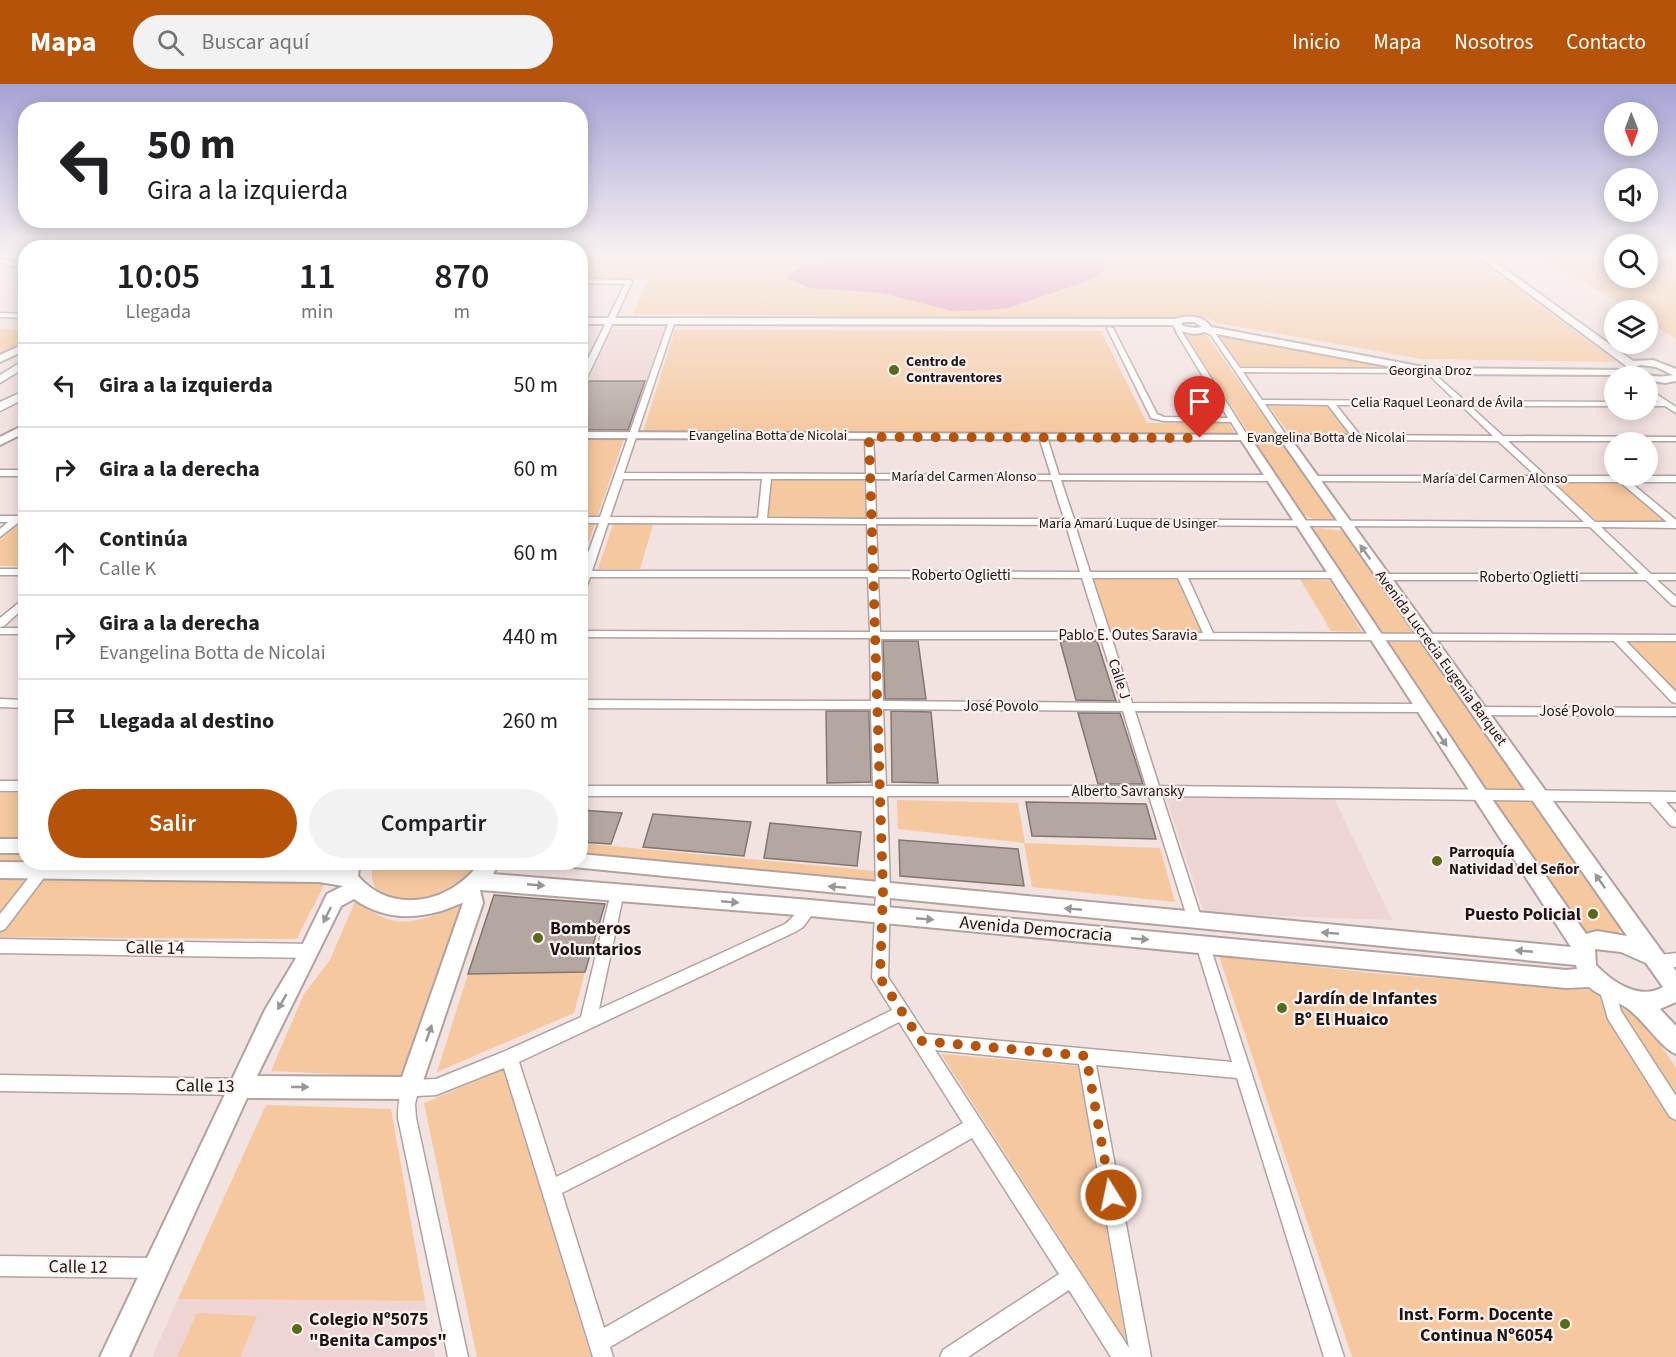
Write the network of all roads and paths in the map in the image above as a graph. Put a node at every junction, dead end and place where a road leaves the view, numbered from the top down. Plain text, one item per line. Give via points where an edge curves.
1 (612, 315) edge
2 (1558, 315) edge
3 (1581, 315) edge
4 (1586, 319) dead end
5 (0, 321) edge
6 (18, 322) edge
7 (588, 322) edge
8 (608, 324) junction
9 (671, 324) junction
10 (588, 326) edge
11 (1178, 326) junction
12 (1110, 328) junction
13 (1205, 328) junction
14 (18, 350) edge
15 (1638, 354) edge
16 (0, 359) edge
17 (1650, 363) junction
18 (1623, 366) edge
19 (1641, 366) edge
20 (588, 367) edge
21 (18, 368) edge
22 (1427, 368) junction
23 (1237, 370) junction
24 (1604, 370) edge
25 (1676, 373) edge
26 (1676, 378) edge
27 (1658, 379) edge
28 (0, 380) edge
29 (18, 384) edge
30 (0, 394) edge
31 (18, 397) edge
32 (1658, 398) edge
33 (1259, 402) junction
34 (1330, 402) junction
35 (1463, 403) junction
36 (1604, 404) edge
37 (1658, 404) edge
38 (1666, 404) junction
39 (18, 406) edge
40 (0, 407) edge
41 (1676, 411) edge
42 (0, 414) edge
43 (1233, 420) junction
44 (18, 433) edge
45 (588, 435) edge
46 (635, 435) junction
47 (869, 437) junction
48 (1043, 437) junction
49 (1284, 437) junction
50 (1245, 438) junction
51 (1358, 438) junction
52 (1501, 439) junction
53 (1676, 439) edge
54 (0, 442) edge
55 (0, 473) edge
56 (18, 473) edge
57 (621, 476) junction
58 (767, 476) junction
59 (871, 476) junction
60 (1056, 478) junction
61 (1272, 478) junction
62 (1313, 479) junction
63 (1544, 479) junction
64 (1604, 479) edge
65 (1658, 479) edge
66 (1676, 479) edge
67 (1630, 486) edge
68 (0, 519) edge
69 (18, 519) edge
70 (588, 520) edge
71 (605, 520) junction
72 (18, 521) edge
73 (762, 521) junction
74 (872, 522) junction
75 (1070, 523) junction
76 (1345, 524) junction
77 (1302, 525) junction
78 (1593, 525) junction
79 (1676, 525) edge
80 (0, 534) edge
81 (588, 571) edge
82 (0, 572) edge
83 (18, 572) edge
84 (588, 574) edge
85 (874, 575) junction
86 (1086, 575) junction
87 (1182, 575) junction
88 (1335, 575) junction
89 (1383, 577) junction
90 (1648, 577) junction
91 (1676, 577) edge
92 (1676, 603) edge
93 (18, 607) edge
94 (0, 624) edge
95 (0, 631) edge
96 (18, 631) edge
97 (588, 634) edge
98 (876, 635) junction
99 (1209, 635) junction
100 (1104, 636) junction
101 (1376, 637) junction
102 (1427, 637) junction
103 (1617, 638) junction
104 (1676, 638) edge
105 (1676, 699) edge
106 (0, 703) edge
107 (18, 704) edge
108 (588, 704) edge
109 (878, 705) junction
110 (1128, 706) junction
111 (1422, 708) junction
112 (1479, 711) junction
113 (1676, 712) edge
114 (0, 786) edge
115 (18, 786) edge
116 (880, 790) junction
117 (588, 791) edge
118 (1156, 791) junction
119 (1479, 795) junction
120 (1540, 796) junction
121 (1654, 797) junction
122 (1676, 797) edge
123 (1676, 822) edge
124 (0, 846) edge
125 (18, 846) edge
126 (588, 863) edge
127 (18, 869) edge
128 (0, 870) edge
129 (43, 870) edge
130 (162, 870) edge
131 (485, 870) edge
132 (351, 876) edge
133 (473, 886) junction
134 (883, 891) junction
135 (617, 892) junction
136 (810, 908) junction
137 (882, 915) junction
138 (1195, 920) junction
139 (0, 925) edge
140 (1203, 945) junction
141 (0, 946) edge
142 (310, 951) junction
143 (1583, 953) junction
144 (1667, 961) edge
145 (1600, 982) junction
146 (1675, 986) edge
147 (1632, 999) junction
148 (903, 1012) junction
149 (588, 1022) junction
150 (921, 1041) junction
151 (1676, 1043) edge
152 (1086, 1056) junction
153 (509, 1058) junction
154 (1244, 1071) junction
155 (0, 1083) edge
156 (242, 1087) junction
157 (410, 1088) junction
158 (1676, 1111) edge
159 (976, 1126) junction
160 (551, 1189) junction
161 (0, 1266) edge
162 (156, 1268) junction
163 (1072, 1277) junction
164 (600, 1350) edge
165 (114, 1357) edge
166 (458, 1357) edge
167 (950, 1357) edge
168 (1123, 1357) edge
169 (1141, 1357) edge
170 (1334, 1357) edge

1 - 8 street
2 - 18 street
3 - 4 street
5 - 6 street
7 - 8 street
8 - 9 street
8 - 10 street
8 - 20 street
9 - 11 street
9 - 12 street
9 - 46 street
11 - 12 street
11 - 13 street via 1192,331
11 - 43 street
12 - 43 street via 1154,416
13 - 22 street
13 - 23 street, Avenida Lucrecia Eugenia Barquet
14 - 16 street
15 - 17 street
17 - 19 street, Georgina Droz
17 - 25 street
21 - 28 main road
22 - 23 street, Georgina Droz
22 - 24 street, Georgina Droz
22 - 35 street
23 - 33 street, Avenida Lucrecia Eugenia Barquet
26 - 27 street
29 - 30 main road
31 - 40 main road
32 - 38 street
33 - 34 street, Celia Raquel Leonard de Ávila
33 - 49 street, Avenida Lucrecia Eugenia Barquet
34 - 35 street, Celia Raquel Leonard de Ávila
34 - 51 street
35 - 36 street, Celia Raquel Leonard de Ávila
35 - 52 street
37 - 38 street
38 - 41 street
39 - 42 main road
43 - 50 street
44 - 54 street
45 - 46 street, Evangelina Botta de Nicolai
46 - 47 street, Evangelina Botta de Nicolai
46 - 57 street
47 - 48 street, Evangelina Botta de Nicolai
47 - 59 street
48 - 50 street, Evangelina Botta de Nicolai
48 - 60 street, Calle J
49 - 50 street, Evangelina Botta de Nicolai
49 - 51 street, Evangelina Botta de Nicolai
49 - 62 street, Avenida Lucrecia Eugenia Barquet
50 - 61 street
51 - 52 street, Evangelina Botta de Nicolai
52 - 53 street, Evangelina Botta de Nicolai
52 - 63 street
55 - 56 street
57 - 58 street, María del Carmen Alonso
57 - 71 street
58 - 59 street, María del Carmen Alonso
58 - 73 street
59 - 60 street, María del Carmen Alonso
59 - 74 street
60 - 61 street, María del Carmen Alonso
60 - 75 street, Calle J
61 - 77 street
62 - 63 street, María del Carmen Alonso
62 - 76 street, Avenida Lucrecia Eugenia Barquet
63 - 64 street, María del Carmen Alonso
63 - 78 street
65 - 66 street, María del Carmen Alonso
67 - 79 street
68 - 69 street
70 - 71 street, María Amarú Luque de Usinger
71 - 73 street, María Amarú Luque de Usinger
71 - 81 street
72 - 80 street
73 - 74 street, María Amarú Luque de Usinger
74 - 75 street, María Amarú Luque de Usinger
74 - 85 street
75 - 77 street, María Amarú Luque de Usinger
75 - 86 street, Calle J
76 - 77 street, María Amarú Luque de Usinger
76 - 78 street, María Amarú Luque de Usinger
89 -> 76 street, Avenida Lucrecia Eugenia Barquet
77 - 88 street
78 - 79 street, María Amarú Luque de Usinger
78 - 90 street
82 - 83 street
84 - 85 street, Roberto Oglietti
85 - 86 street, Roberto Oglietti
85 - 98 street
86 - 87 street, Roberto Oglietti
86 - 100 street, Calle J
87 - 88 street, Roberto Oglietti
87 - 99 street
88 - 101 street
89 - 90 street, Roberto Oglietti
89 - 102 street, Avenida Lucrecia Eugenia Barquet
90 - 91 street, Roberto Oglietti
90 - 92 street
93 - 94 street
95 - 96 street
97 - 98 street, Pablo E. Outes Saravia
98 - 100 street, Pablo E. Outes Saravia
98 - 109 street
99 - 100 street, Pablo E. Outes Saravia
99 - 101 street, Pablo E. Outes Saravia
100 - 110 street, Calle J
101 - 102 street, Pablo E. Outes Saravia
101 - 111 street
102 - 103 street, Pablo E. Outes Saravia
102 - 112 street, Avenida Lucrecia Eugenia Barquet
103 - 104 street, Pablo E. Outes Saravia
103 - 105 street
106 - 107 street
108 - 109 street, José Povolo
109 - 110 street, José Povolo
109 - 116 street
110 - 111 street, José Povolo
110 - 118 street, Calle J
111 -> 119 street
112 - 113 street, José Povolo
112 - 120 street, Avenida Lucrecia Eugenia Barquet
114 - 115 street
116 - 117 street, Alberto Savransky
116 - 118 street, Alberto Savransky
116 - 134 street
118 - 119 street, Alberto Savransky
118 - 138 street, Calle J
119 - 120 street, Alberto Savransky
119 - 143 street
120 - 121 street, Alberto Savransky
144 -> 120 street, Avenida Lucrecia Eugenia Barquet
121 - 122 street, Alberto Savransky
121 - 123 street
124 - 125 street
134 -> 126 street, Avenida Democracia
127 - 128 street
129 - 139 street
130 - 132 street
131 - 133 street
132 - 133 street via 369,901 392,908 446,902
132 -> 142 street via 334,900
133 -> 135 street, Avenida Democracia via 500,882
157 -> 133 street via 473,903
134 - 137 street
138 -> 134 street, Avenida Democracia
135 -> 136 street, Avenida Democracia
135 - 149 street
136 - 137 street, Avenida Democracia
136 - 149 street via 790,928
137 -> 140 street, Avenida Democracia
137 - 148 street via 880,978
143 -> 138 street, Avenida Democracia
140 - 145 street, Avenida Democracia
140 - 154 street
141 - 142 street, Calle 14
142 -> 156 street via 273,1017
143 - 144 street via 1590,942 1614,940
143 - 145 street via 1584,963
144 - 146 street, Avenida Lucrecia Eugenia Barquet
145 - 147 street
145 - 158 street via 1614,1014
146 - 147 street via 1672,993 1657,1002
147 - 151 street
148 - 150 street
148 - 160 street
149 - 153 street
150 - 152 street
150 - 159 street
152 - 154 street
152 - 169 street
153 - 157 street via 436,1087
153 - 160 street
154 - 170 street
155 - 156 street, Calle 13
156 -> 157 street, Calle 13
156 - 162 street
157 - 166 street via 407,1118
159 - 163 street
159 - 164 street
160 - 164 street
161 - 162 street, Calle 12
162 - 165 street
163 - 167 street
163 - 168 street

